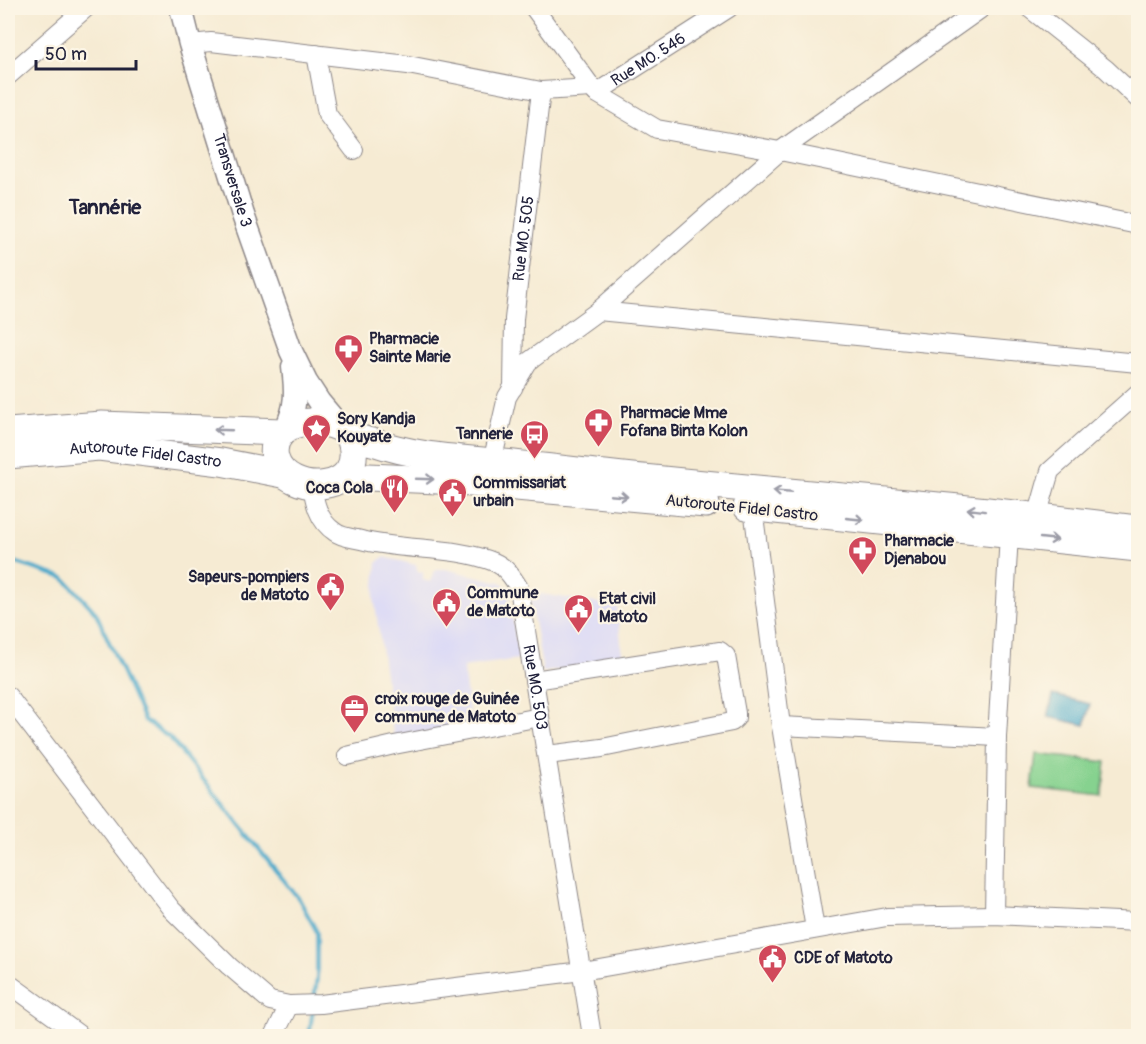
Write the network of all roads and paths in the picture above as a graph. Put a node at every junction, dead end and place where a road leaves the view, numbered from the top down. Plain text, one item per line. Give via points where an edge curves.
1 (86, 8) edge
2 (180, 8) edge
3 (534, 8) edge
4 (729, 8) edge
5 (982, 8) edge
6 (1029, 8) edge
7 (190, 44) junction
8 (316, 54) junction
9 (8, 76) edge
10 (594, 90) junction
11 (542, 91) junction
12 (1138, 99) edge
13 (354, 150) dead end
14 (780, 151) junction
15 (1138, 225) edge
16 (598, 311) junction
17 (291, 351) junction
18 (1138, 363) edge
19 (513, 388) junction
20 (1138, 393) edge
21 (284, 430) junction
22 (344, 431) junction
23 (8, 432) edge
24 (8, 455) edge
25 (490, 473) junction
26 (283, 474) junction
27 (345, 476) junction
28 (312, 483) junction
29 (753, 508) junction
30 (1037, 517) junction
31 (1138, 529) edge
32 (1009, 535) junction
33 (1138, 548) edge
34 (534, 680) junction
35 (8, 696) edge
36 (540, 717) junction
37 (781, 726) junction
38 (997, 737) junction
39 (547, 755) junction
40 (347, 756) dead end
41 (994, 915) junction
42 (1138, 922) edge
43 (815, 929) junction
44 (582, 971) junction
45 (8, 983) edge
46 (305, 1005) junction
47 (81, 1036) edge
48 (274, 1036) edge
49 (592, 1036) edge

1 - 9 street
2 - 7 main road, Transversale 3
3 - 10 street
4 - 10 street, Rue MO. 546
5 - 14 street
6 - 12 street
7 - 8 street via 211,42
7 - 17 main road, Transversale 3
8 - 11 street via 408,65
8 - 13 street via 327,114
10 - 11 street
10 - 14 street via 657,129
11 - 19 street, Rue MO. 505 via 514,319
14 - 15 street
14 - 16 street
16 - 18 street
16 - 19 street via 528,362
17 - 21 main road, Transversale 3 via 296,405
17 - 22 main road, Transversale 3 via 319,402
19 - 25 street via 507,398
20 - 30 street via 1050,471
21 - 22 highway via 304,423 322,423
21 -> 23 highway, Autoroute Fidel Castro via 102,425
21 - 26 highway via 274,449
22 - 25 highway, Autoroute Fidel Castro via 388,447
22 - 27 highway via 354,447 351,469
24 - 26 highway, Autoroute Fidel Castro via 99,447
27 -> 25 highway, Autoroute Fidel Castro via 438,480
25 -> 29 highway, Autoroute Fidel Castro
30 -> 25 highway, Autoroute Fidel Castro via 702,485
26 - 28 highway
27 - 28 highway via 336,482
28 - 34 street, Rue MO. 503 via 322,520 335,533 372,543 472,556 495,563 510,574 519,588
29 -> 32 highway, Autoroute Fidel Castro
29 - 37 street
30 - 31 highway, Autoroute Fidel Castro
32 -> 33 highway, Autoroute Fidel Castro
32 - 38 street
34 - 36 street, Rue MO. 503
34 - 39 street via 720,651 726,656 736,713 732,722
35 - 46 street via 172,910 270,1001
36 - 39 street, Rue MO. 503
36 - 40 street
37 - 38 street
37 - 43 street
38 - 41 street
39 - 44 street, Rue MO. 503
41 - 42 street
41 - 43 street via 887,917
43 - 44 street
44 - 46 street
44 - 49 street, Rue MO. 503
45 - 47 street
46 - 48 street

